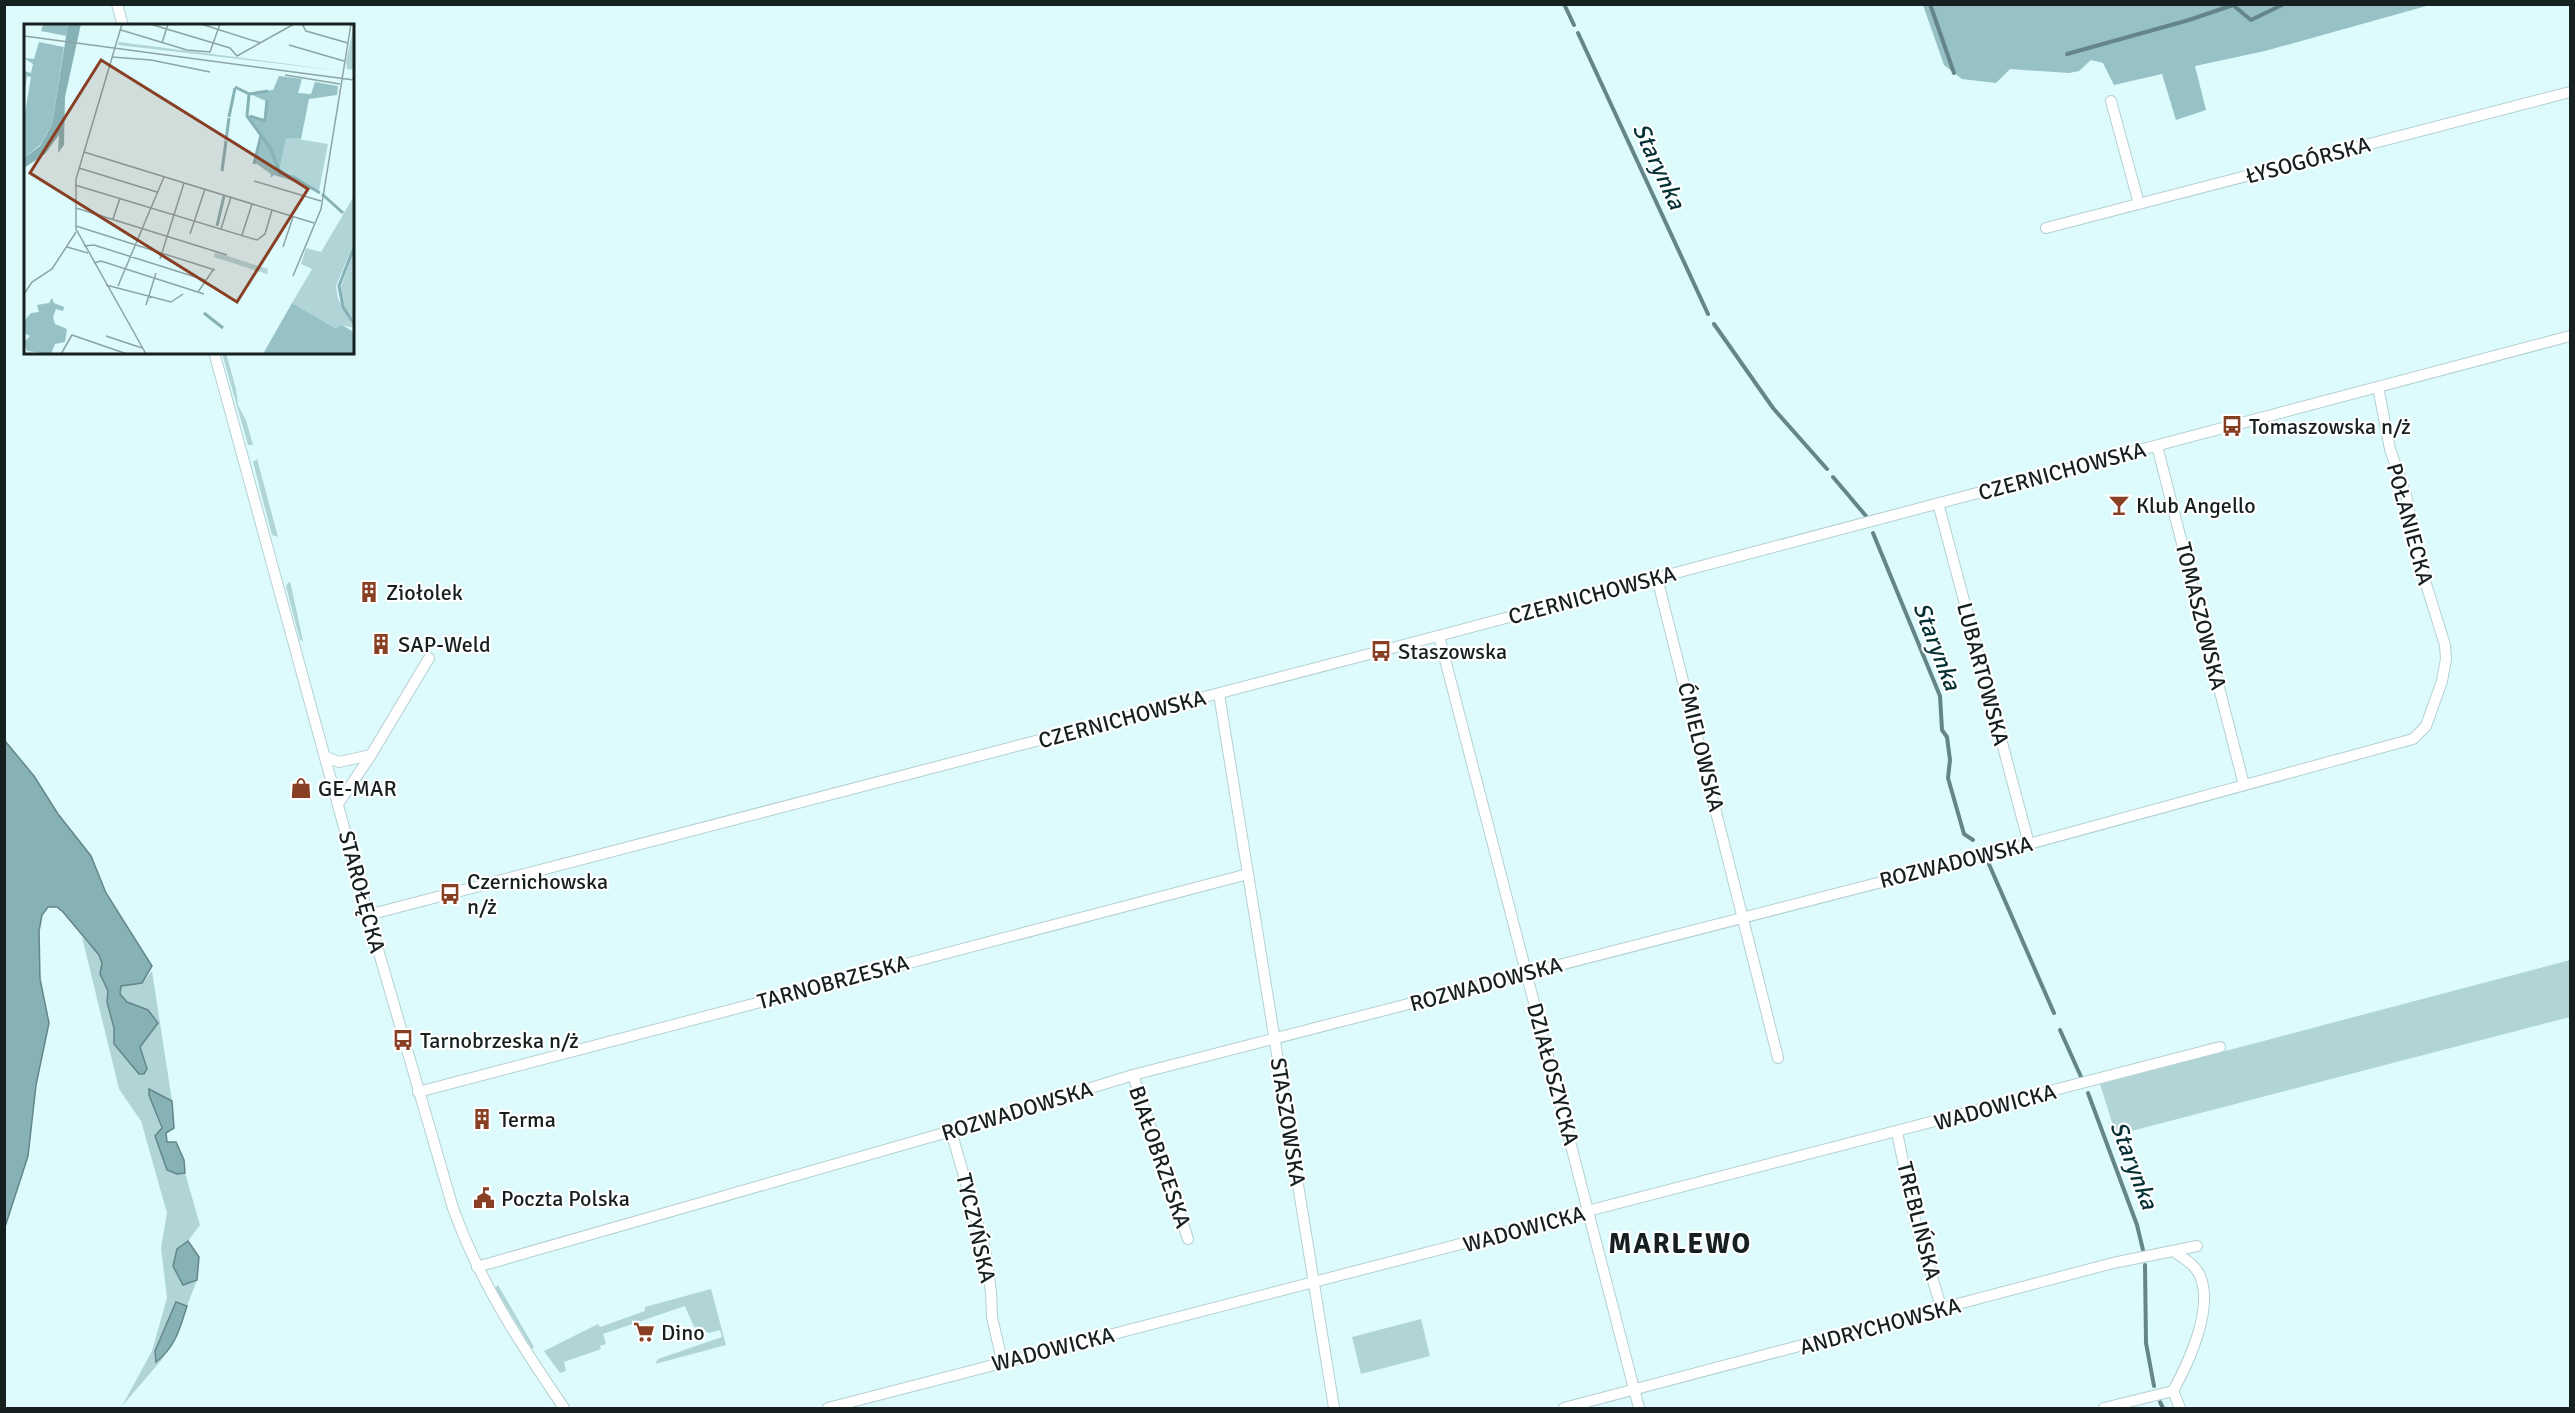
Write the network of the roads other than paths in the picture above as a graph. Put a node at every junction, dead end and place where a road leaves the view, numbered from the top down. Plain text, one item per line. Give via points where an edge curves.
1 (117, 4) edge
2 (122, 24) edge
3 (2571, 92) edge
4 (2111, 101) dead end
5 (2139, 204) junction
6 (2046, 228) dead end
7 (2571, 336) edge
8 (215, 354) edge
9 (2378, 387) junction
10 (2157, 446) junction
11 (1938, 503) junction
12 (1658, 578) junction
13 (1439, 636) junction
14 (429, 658) dead end
15 (2446, 659) joint
16 (1219, 694) junction
17 (371, 756) junction
18 (326, 757) junction
19 (2244, 785) junction
20 (338, 804) junction
21 (2029, 844) junction
22 (1248, 874) junction
23 (368, 915) junction
24 (1743, 916) junction
25 (1526, 973) junction
26 (1274, 1040) junction
27 (2220, 1047) dead end
28 (1778, 1058) dead end
29 (1133, 1075) junction
30 (418, 1092) junction
31 (951, 1131) junction
32 (1897, 1132) junction
33 (1590, 1212) junction
34 (1188, 1239) dead end
35 (2198, 1246) dead end
36 (2173, 1251) junction
37 (477, 1267) junction
38 (1314, 1284) junction
39 (1942, 1310) junction
40 (1002, 1361) junction
41 (1634, 1390) junction
42 (2173, 1391) junction
43 (564, 1408) edge
44 (828, 1408) edge
45 (1334, 1408) edge
46 (1564, 1408) edge
47 (1639, 1408) edge
48 (2104, 1408) edge
49 (2180, 1408) edge

1 - 2 street
3 - 5 street, ŁYSOGÓRSKA
4 - 5 street
5 - 6 street, ŁYSOGÓRSKA
7 - 9 street, CZERNICHOWSKA
8 - 18 street, STAROŁĘCKA
9 - 10 street, CZERNICHOWSKA
9 - 15 street, POŁANIECKA via 2390,449 2406,495
10 - 11 street, CZERNICHOWSKA
10 - 19 street, TOMASZOWSKA
11 - 12 street, CZERNICHOWSKA
11 - 21 street, LUBARTOWSKA
12 - 13 street, CZERNICHOWSKA
12 - 24 street, ĆMIELOWSKA
13 - 16 street, CZERNICHOWSKA
13 - 25 street, DZIAŁOSZYCKA
14 - 17 street
15 - 19 street, ROZWADOWSKA via 2430,717 2413,740
16 - 22 street, STASZOWSKA
16 - 23 street, CZERNICHOWSKA
17 - 18 street via 339,762
17 - 20 street
18 - 20 street, STAROŁĘCKA
19 - 21 street, ROZWADOWSKA
20 - 23 street, STAROŁĘCKA
21 - 24 street, ROZWADOWSKA
22 - 26 street, STASZOWSKA
22 - 30 street, TARNOBRZESKA
23 - 30 street, STAROŁĘCKA
24 - 25 street, ROZWADOWSKA
24 - 28 street, ĆMIELOWSKA
25 - 26 street, ROZWADOWSKA
25 - 33 street, DZIAŁOSZYCKA
26 - 29 street, ROZWADOWSKA
26 - 38 street, STASZOWSKA
27 - 32 street, WADOWICKA
29 - 31 street, ROZWADOWSKA
29 - 34 street, BIAŁOBRZESKA
30 - 37 street, STAROŁĘCKA via 453,1208
31 - 37 street, ROZWADOWSKA
31 - 40 street, TYCZYŃSKA via 985,1249 992,1317
32 - 33 street, WADOWICKA
32 - 39 street, TREBLIŃSKA via 1916,1225
33 - 38 street, WADOWICKA
33 - 41 street, DZIAŁOSZYCKA
35 - 36 street, ANDRYCHOWSKA
36 - 39 street, ANDRYCHOWSKA
36 - 42 street via 2200,1275 2204,1289 2202,1317 2190,1360
37 - 43 street, STAROŁĘCKA via 512,1330
38 - 40 street, WADOWICKA
38 - 45 street, STASZOWSKA
39 - 41 street, ANDRYCHOWSKA
40 - 44 street, WADOWICKA
41 - 46 street, ANDRYCHOWSKA
41 - 47 street, DZIAŁOSZYCKA
42 - 48 street
42 - 49 street

